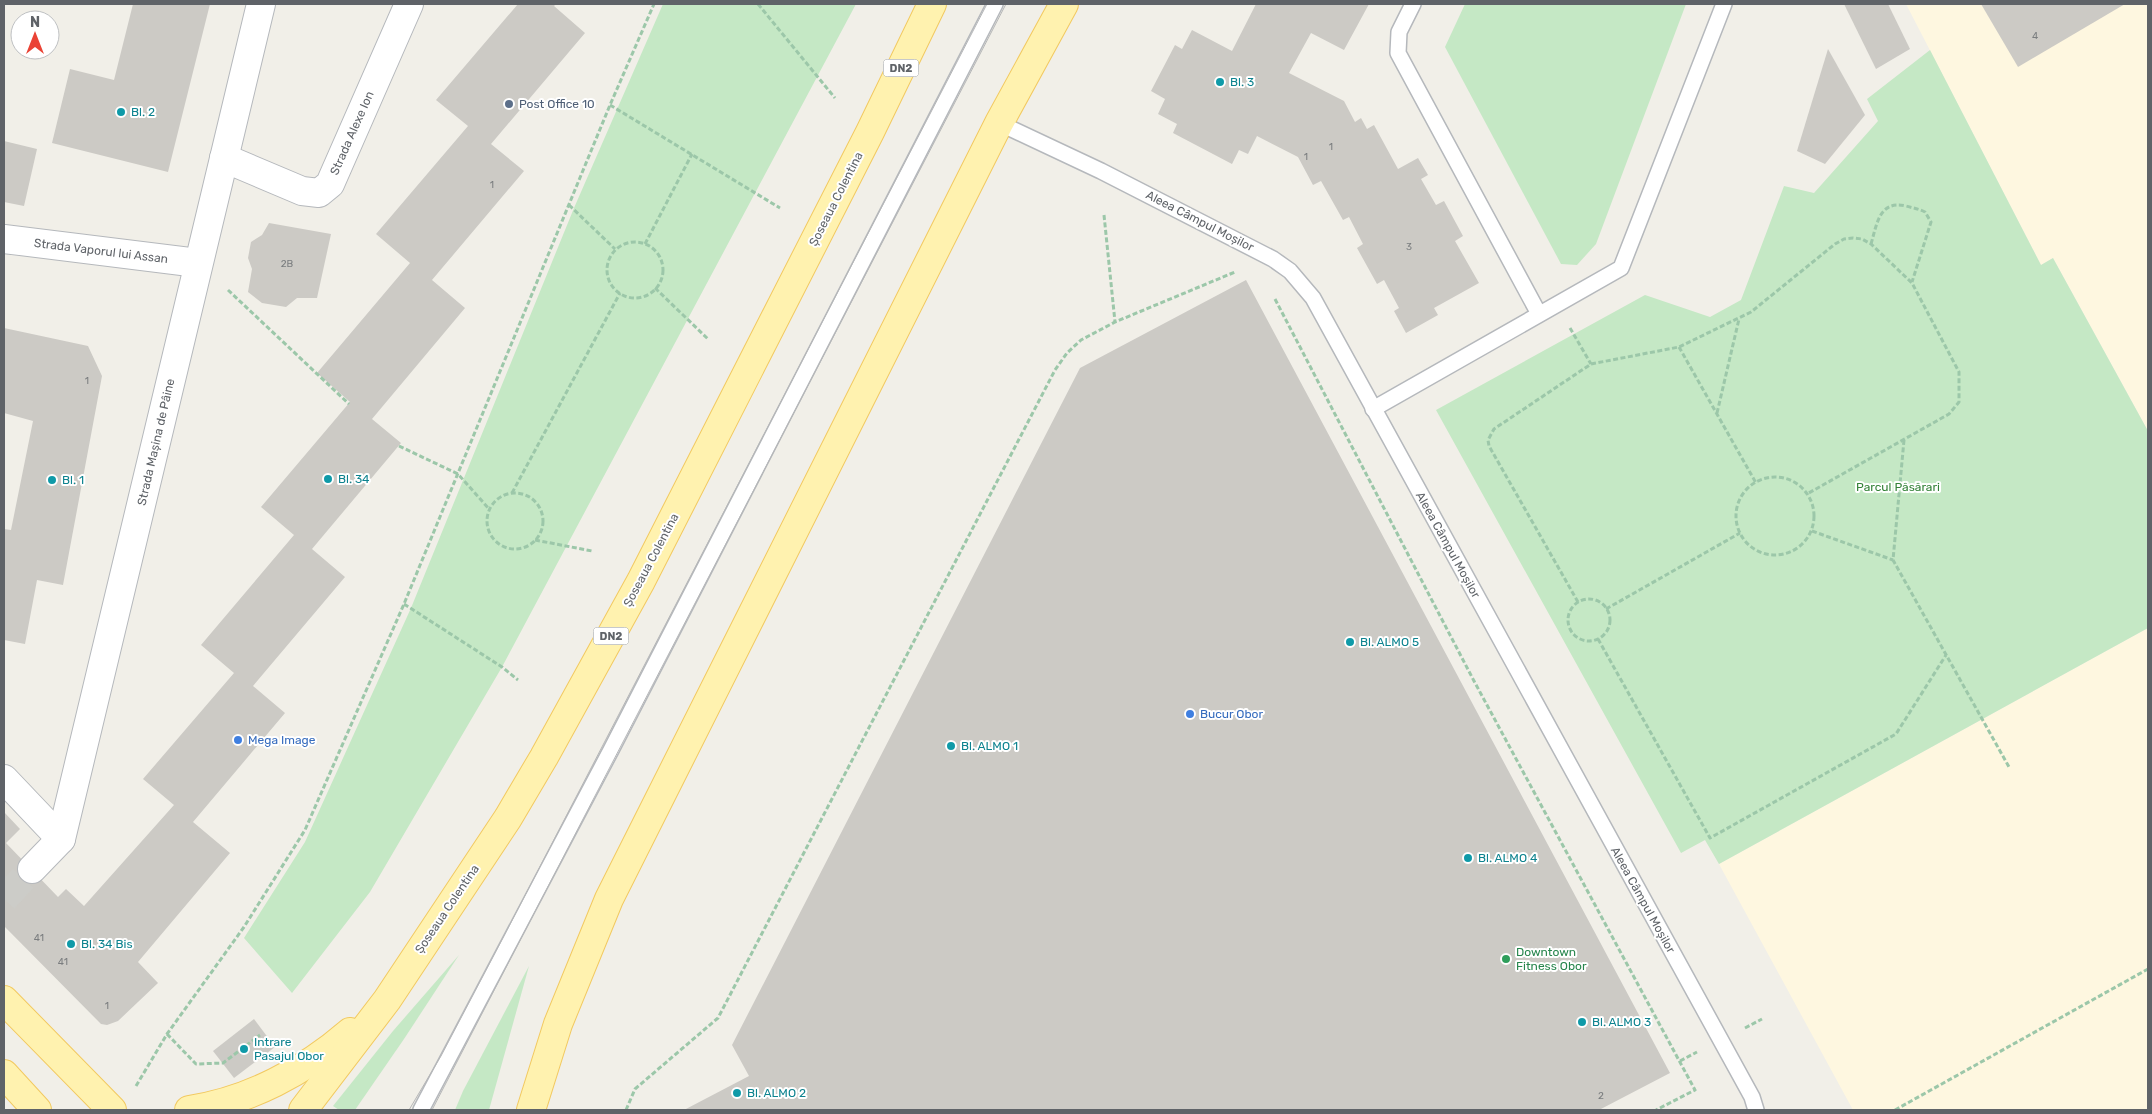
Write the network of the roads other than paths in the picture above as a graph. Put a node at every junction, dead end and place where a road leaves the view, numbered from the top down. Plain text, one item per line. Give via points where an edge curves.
1 (261, 4) edge
2 (409, 4) edge
3 (932, 4) edge
4 (995, 4) edge
5 (1064, 4) edge
6 (1413, 4) edge
7 (1724, 4) edge
8 (999, 124) junction
9 (224, 158) junction
10 (4, 239) edge
11 (198, 263) junction
12 (1539, 314) junction
13 (1373, 409) junction
14 (4, 779) edge
15 (61, 839) junction
16 (32, 869) tunnel mouth
17 (4, 1000) edge
18 (387, 1000) junction
19 (4, 1074) edge
20 (37, 1110) edge
21 (112, 1110) edge
22 (190, 1110) edge
23 (303, 1110) edge
24 (421, 1110) edge
25 (531, 1110) edge
26 (1756, 1110) edge

1 - 9 street, Strada Mașina de Pâine
2 - 9 street, Strada Alexe Ion via 330,184 319,193 302,192
3 - 18 main road, Șoseaua Colentina / DN2 via 641,581 508,818
4 - 24 lane via 611,750
5 - 8 main road
6 - 12 lane via 1398,32 1398,53
7 - 12 lane via 1621,268
8 - 13 lane, Aleea Câmpul Moșilor via 1100,171 1252,248 1290,271 1313,298
8 - 25 main road via 609,899 558,1024
9 - 11 street, Strada Mașina de Pâine
10 - 11 street, Strada Vaporul lui Assan
11 - 15 street, Strada Mașina de Pâine
12 - 13 lane
13 - 26 lane, Aleea Câmpul Moșilor via 1752,1096
14 - 15 street
15 - 16 street
17 - 21 main road
18 - 22 main road via 337,1044 304,1066 257,1092 214,1107
18 - 23 main road, Șoseaua Colentina / DN2
19 - 20 main road

